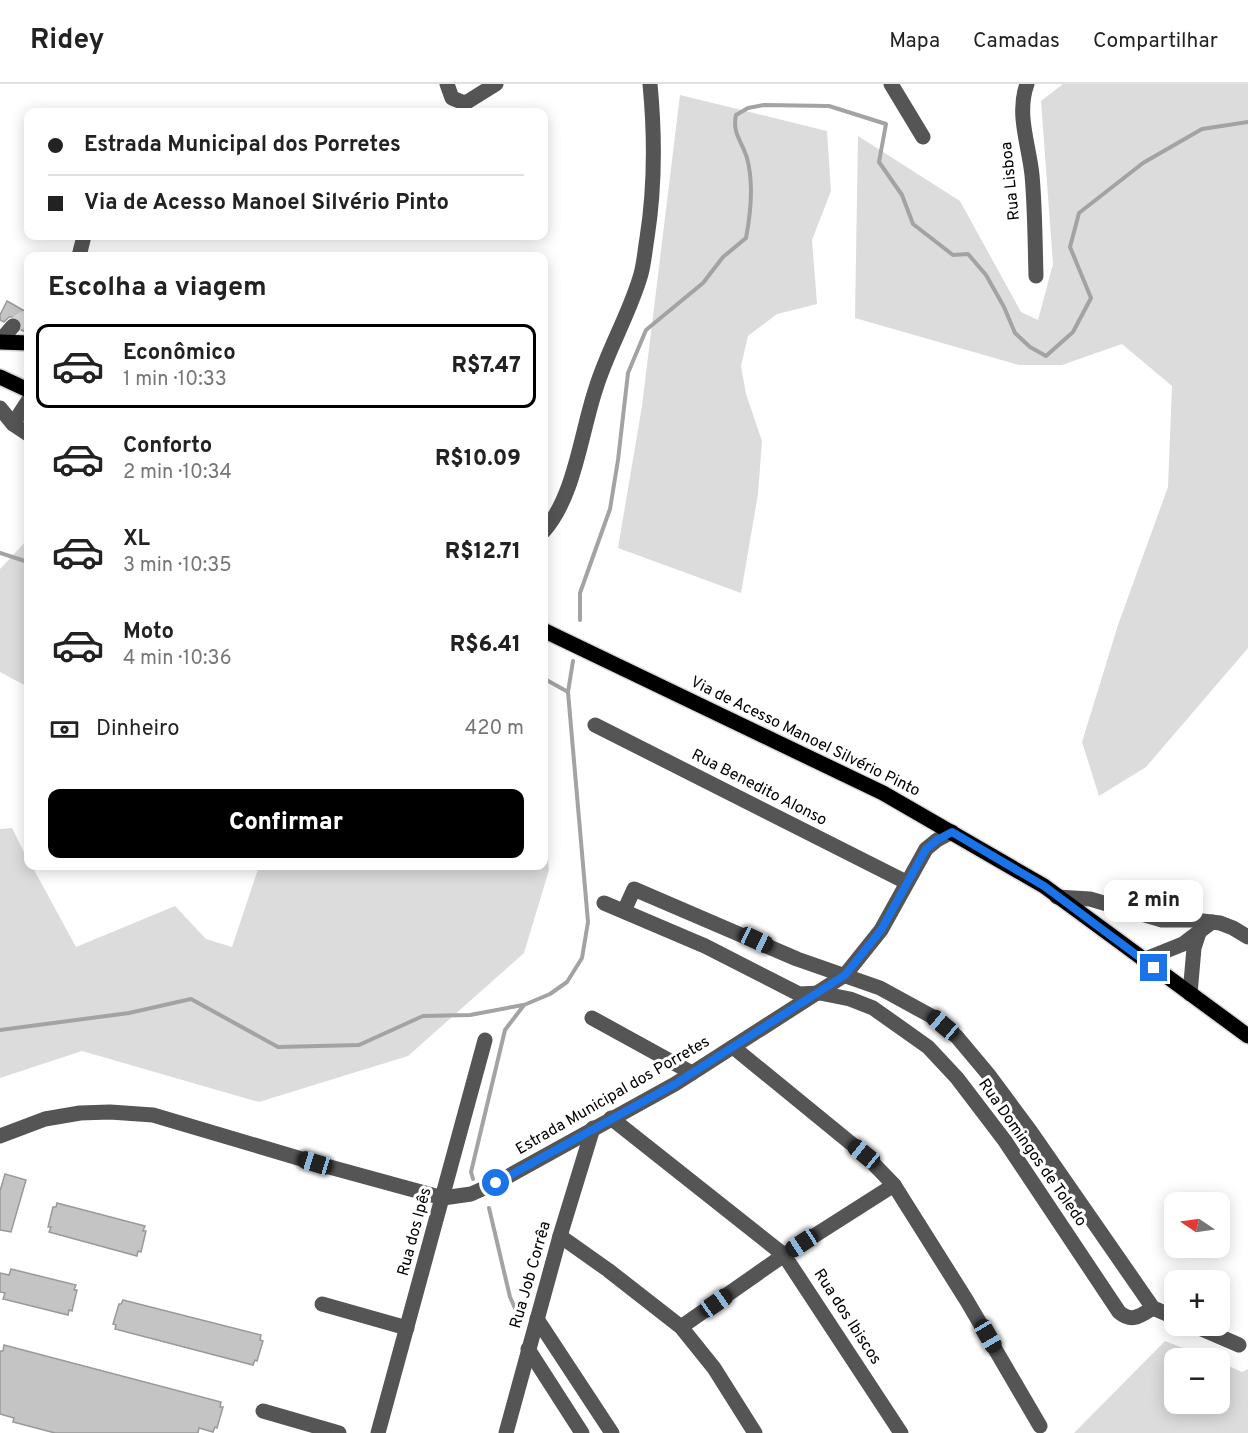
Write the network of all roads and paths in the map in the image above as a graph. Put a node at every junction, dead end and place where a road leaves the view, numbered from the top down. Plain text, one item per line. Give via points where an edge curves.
1 (496, 84) edge
2 (650, 84) edge
3 (891, 84) edge
4 (1027, 84) edge
5 (448, 88) edge
6 (923, 137) dead end
7 (1036, 276) dead end
8 (13, 326) tunnel mouth
9 (0, 341) edge
10 (24, 343) edge
11 (0, 377) edge
12 (24, 388) edge
13 (24, 407) edge
14 (0, 408) edge
15 (13, 424) junction
16 (24, 431) edge
17 (548, 527) edge
18 (548, 632) edge
19 (595, 725) dead end
20 (952, 832) junction
21 (906, 882) junction
22 (1058, 897) junction
23 (604, 903) dead end
24 (624, 911) junction
25 (1212, 922) junction
26 (1199, 933) junction
27 (1248, 938) edge
28 (1143, 960) junction
29 (845, 975) junction
30 (820, 993) junction
31 (1190, 994) junction
32 (592, 1018) dead end
33 (943, 1025) junction
34 (1248, 1036) edge
35 (485, 1040) dead end
36 (733, 1047) junction
37 (928, 1047) junction
38 (976, 1060) junction
39 (692, 1073) junction
40 (957, 1078) junction
41 (611, 1118) junction
42 (593, 1128) junction
43 (0, 1136) edge
44 (894, 1185) junction
45 (443, 1198) junction
46 (560, 1236) junction
47 (784, 1255) junction
48 (322, 1304) dead end
49 (1153, 1308) junction
50 (1164, 1313) edge
51 (537, 1318) junction
52 (681, 1327) junction
53 (407, 1328) junction
54 (1218, 1336) edge
55 (1239, 1345) dead end
56 (528, 1349) junction
57 (263, 1411) dead end
58 (1040, 1426) dead end
59 (339, 1433) edge
60 (378, 1433) edge
61 (506, 1433) edge
62 (582, 1433) edge
63 (612, 1433) edge
64 (755, 1433) edge
65 (901, 1433) edge

1 - 5 street via 467,102 454,100
2 - 17 street via 654,163 642,272 596,388 565,495
3 - 6 street
4 - 7 street, Rua Lisboa via 1023,115 1032,173
8 - 9 street
9 - 10 main road
11 - 12 main road
13 - 15 street
14 - 15 street
15 - 16 street
18 - 20 main road, Via de Acesso Manoel Silvério Pinto via 862,782
19 - 21 street, Rua Benedito Alonso
20 - 21 street, Estrada Municipal dos Porretes via 926,849
20 - 22 main road, Via de Acesso Manoel Silvério Pinto
21 - 29 street, Estrada Municipal dos Porretes via 881,930
22 - 25 street via 1090,899 1153,918
22 - 28 main road, Via de Acesso Manoel Silvério Pinto
23 - 24 street, Rua Domingos de Toledo
24 - 29 street, Rua Domingos de Toledo via 634,889 797,959
24 - 30 street, Rua Domingos de Toledo via 705,946 799,994
25 - 26 street
25 - 27 street via 1233,928
26 - 28 street
26 - 31 street
28 - 31 main road, Via de Acesso Manoel Silvério Pinto
29 - 30 street, Estrada Municipal dos Porretes
29 - 33 street, Rua Domingos de Toledo via 905,1000
30 - 36 street, Estrada Municipal dos Porretes
30 - 37 street, Rua Domingos de Toledo via 873,1008
31 - 34 main road, Via de Acesso Manoel Silvério Pinto
32 - 39 street
33 - 37 street
33 - 38 street, Rua Domingos de Toledo
35 - 45 street, Rua dos Ipês
36 - 39 street, Estrada Municipal dos Porretes
36 - 44 street via 864,1154
37 - 40 street, Rua Domingos de Toledo
38 - 40 street
38 - 49 street, Rua Domingos de Toledo
39 - 41 street, Estrada Municipal dos Porretes
40 - 49 street, Rua Domingos de Toledo via 1005,1141 1119,1312 1135,1319
41 - 42 street, Estrada Municipal dos Porretes
41 - 47 street, Rua dos Ibiscos
42 - 45 street, Estrada Municipal dos Porretes via 496,1183 471,1194
42 - 46 street, Rua Job Corrêa
43 - 45 street, Estrada Municipal dos Porretes via 45,1119 80,1113 153,1115
44 - 47 street
44 - 58 street
45 - 53 street, Rua dos Ipês
46 - 51 street, Rua Job Corrêa
46 - 52 street
47 - 52 street
47 - 65 street, Rua dos Ibiscos
48 - 53 street
49 - 50 street
51 - 56 street, Rua Job Corrêa
51 - 63 street
52 - 64 street via 714,1368
53 - 60 street, Rua dos Ipês
54 - 55 street
56 - 61 street, Rua Job Corrêa
56 - 62 street
57 - 59 street

